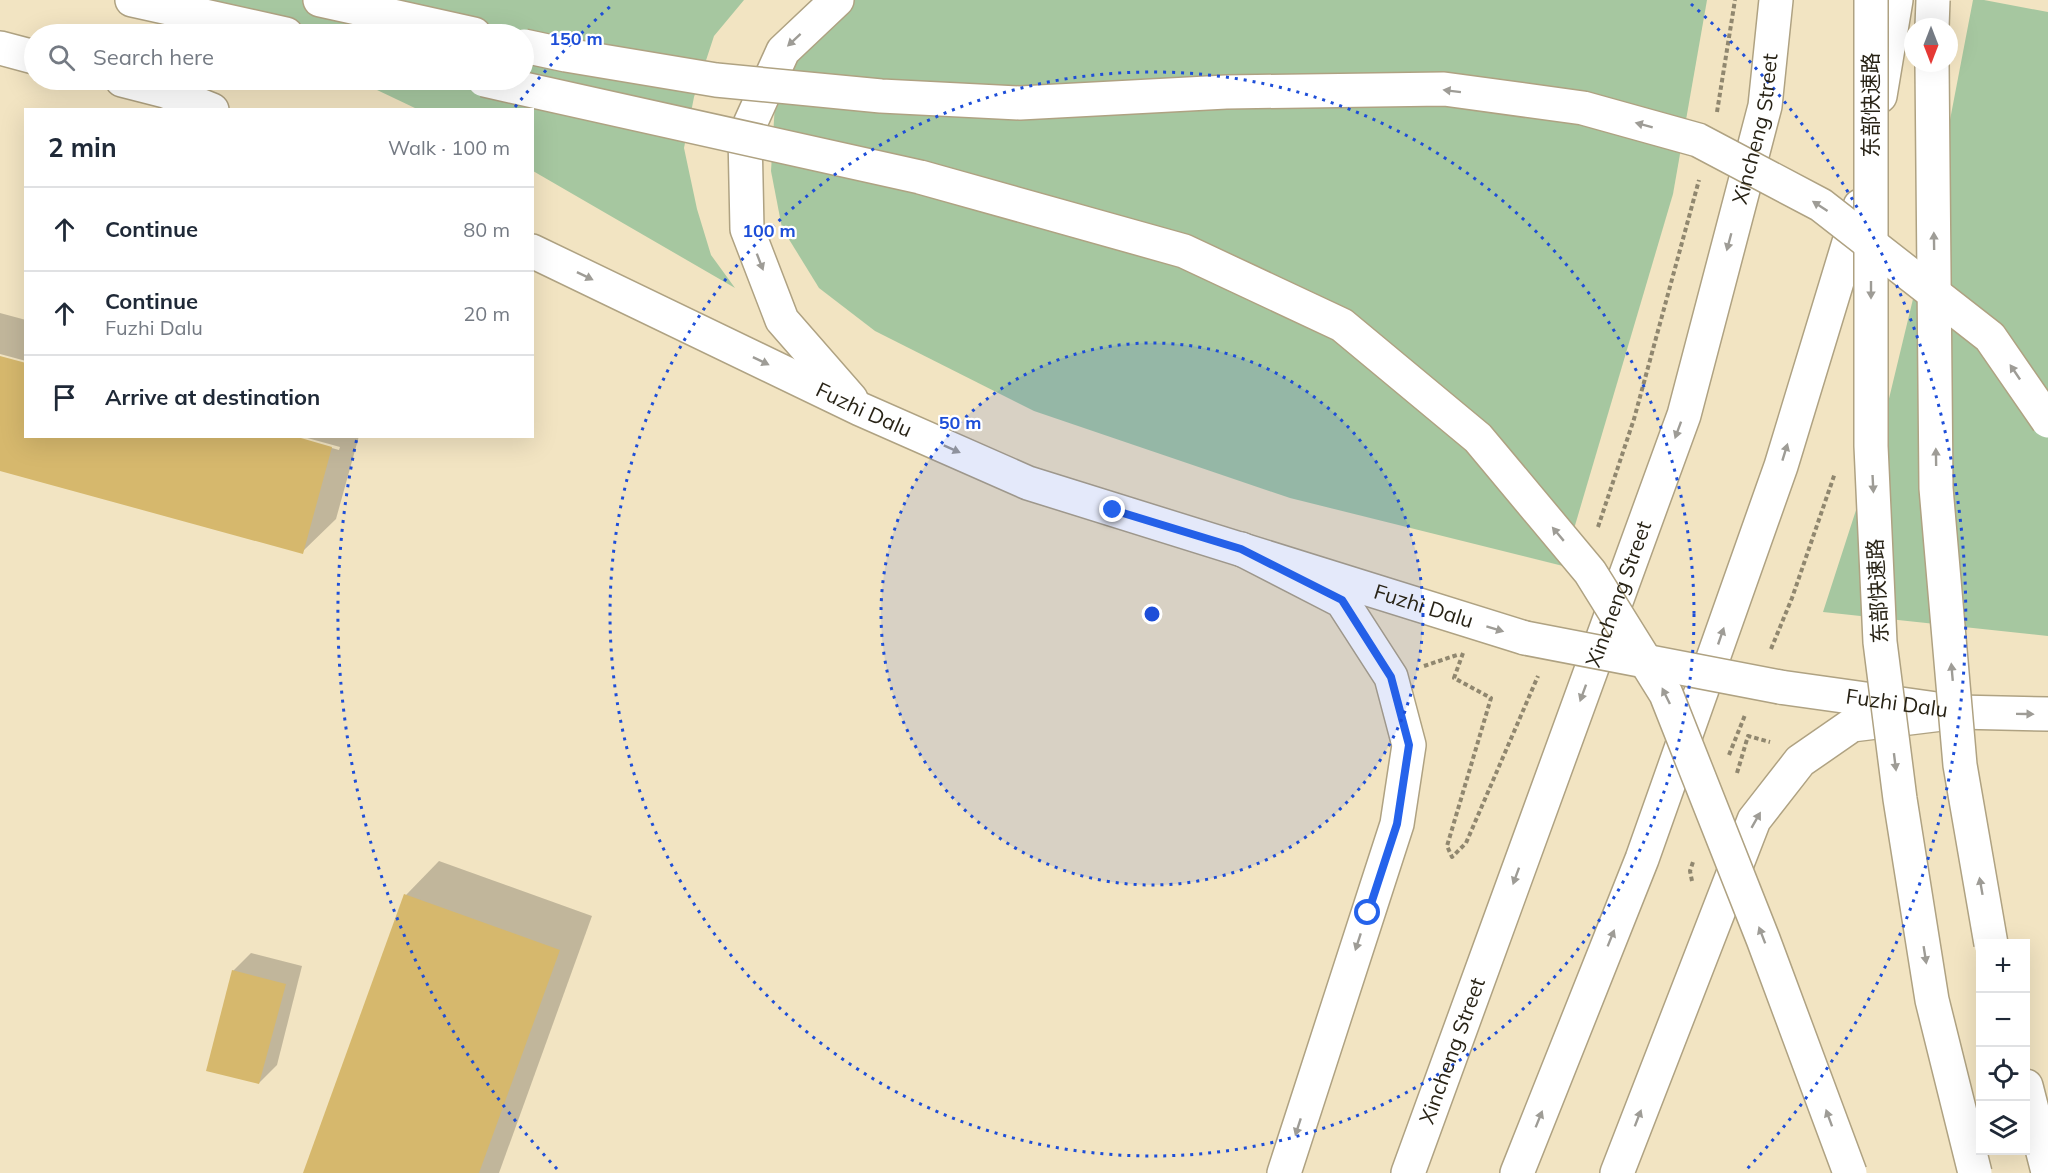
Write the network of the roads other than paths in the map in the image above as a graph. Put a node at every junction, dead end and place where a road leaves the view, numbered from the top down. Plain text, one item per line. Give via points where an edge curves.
1 (132, 0) edge
2 (320, 0) edge
3 (837, 0) edge
4 (1776, 0) edge
5 (1871, 0) edge
6 (1896, 0) edge
7 (1933, 0) edge
8 (1932, 18) edge
9 (241, 24) edge
10 (429, 24) edge
11 (0, 48) edge
12 (534, 48) edge
13 (24, 54) edge
14 (1932, 72) edge
15 (161, 90) edge
16 (529, 90) edge
17 (207, 108) edge
18 (534, 252) edge
19 (860, 409) junction
20 (2048, 421) edge
21 (1241, 549) junction
22 (1958, 712) junction
23 (2048, 714) edge
24 (1990, 939) edge
25 (2029, 1101) edge
26 (2048, 1172) edge
27 (1284, 1173) edge
28 (1408, 1173) edge
29 (1517, 1173) edge
30 (1617, 1173) edge
31 (1850, 1173) edge
32 (1975, 1173) edge

1 - 9 main road
2 - 10 main road
3 -> 19 main road via 783,51 745,135 747,229 782,320
4 -> 28 main road, Xincheng Street via 1765,106 1684,415
5 -> 32 main road, 东部快速路, bridge via 1871,446 1880,642 1932,1000
29 -> 6 main road via 1642,859 1781,466 1858,215
7 - 8 main road, bridge
11 - 13 main road
20 -> 12 main road, bridge via 1990,337 1821,205 1698,140 1583,108 1444,90 1226,92 1020,103 881,96 716,80
24 -> 14 main road, bridge via 1960,765 1936,488
15 - 17 main road
31 -> 16 main road, bridge via 1666,694 1590,572 1478,438 1342,325 1184,251 920,177
18 -> 19 main road, Fuzhi Dalu
19 -> 21 main road, Fuzhi Dalu via 1028,483
21 -> 22 main road, Fuzhi Dalu, bridge via 1526,639 1780,687
21 -> 27 main road via 1342,600 1391,677 1409,745 1397,824
22 -> 23 main road, Fuzhi Dalu
30 -> 22 main road via 1754,820 1800,761 1852,725
25 - 26 main road

